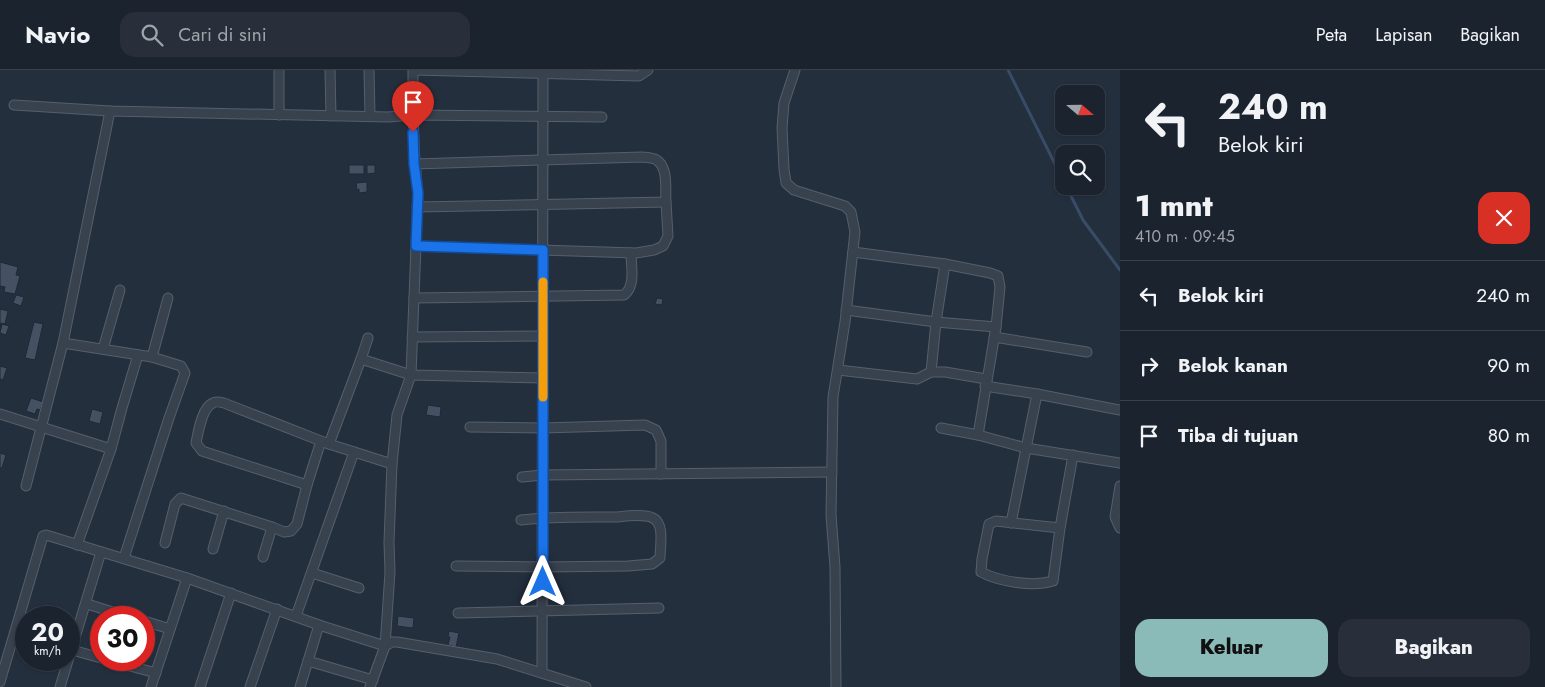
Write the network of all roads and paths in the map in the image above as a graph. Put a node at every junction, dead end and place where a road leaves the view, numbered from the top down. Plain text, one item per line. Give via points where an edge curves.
1 (279, 70) edge
2 (330, 70) edge
3 (369, 70) edge
4 (414, 70) edge
5 (648, 70) edge
6 (794, 70) edge
7 (543, 72) edge
8 (14, 105) dead end
9 (110, 112) junction
10 (279, 115) junction
11 (413, 115) junction
12 (331, 116) junction
13 (370, 116) junction
14 (543, 117) junction
15 (602, 117) dead end
16 (543, 160) junction
17 (414, 164) junction
18 (666, 202) junction
19 (543, 206) junction
20 (417, 207) junction
21 (416, 246) junction
22 (543, 250) junction
23 (630, 252) junction
24 (853, 252) junction
25 (944, 264) junction
26 (120, 290) dead end
27 (543, 296) junction
28 (168, 298) dead end
29 (414, 298) junction
30 (846, 310) junction
31 (936, 322) junction
32 (996, 327) junction
33 (543, 336) junction
34 (412, 337) junction
35 (994, 337) junction
36 (368, 338) dead end
37 (63, 343) junction
38 (103, 349) junction
39 (1087, 352) dead end
40 (138, 355) junction
41 (152, 357) junction
42 (361, 359) junction
43 (838, 370) junction
44 (931, 372) junction
45 (410, 375) junction
46 (543, 378) junction
47 (986, 383) junction
48 (1036, 394) junction
49 (1120, 410) edge
50 (0, 414) edge
51 (41, 426) junction
52 (470, 427) dead end
53 (543, 428) junction
54 (941, 428) dead end
55 (978, 435) junction
56 (325, 443) junction
57 (1026, 448) junction
58 (111, 449) junction
59 (354, 452) junction
60 (1073, 455) junction
61 (1120, 463) edge
62 (392, 464) junction
63 (832, 472) junction
64 (661, 474) junction
65 (543, 475) junction
66 (522, 477) dead end
67 (26, 486) dead end
68 (307, 486) junction
69 (1120, 486) edge
70 (224, 511) junction
71 (543, 518) junction
72 (521, 520) dead end
73 (1012, 523) junction
74 (272, 527) junction
75 (1060, 528) junction
76 (1120, 528) edge
77 (165, 544) dead end
78 (77, 545) junction
79 (213, 549) dead end
80 (101, 552) junction
81 (263, 557) dead end
82 (124, 558) junction
83 (456, 566) dead end
84 (543, 567) junction
85 (312, 573) junction
86 (187, 578) junction
87 (359, 588) dead end
88 (231, 593) junction
89 (86, 604) junction
90 (93, 606) edge
91 (659, 608) dead end
92 (277, 609) junction
93 (542, 611) junction
94 (458, 613) dead end
95 (296, 616) junction
96 (80, 624) edge
97 (155, 624) edge
98 (319, 625) junction
99 (170, 629) junction
100 (385, 646) junction
101 (308, 662) junction
102 (65, 671) edge
103 (146, 671) edge
104 (542, 673) junction
105 (156, 674) junction
106 (0, 682) edge
107 (372, 684) edge
108 (60, 687) edge
109 (152, 687) edge
110 (200, 687) edge
111 (250, 687) edge
112 (300, 687) edge
113 (586, 687) edge
114 (836, 687) edge

1 - 10 street
2 - 12 street
3 - 13 street
4 - 7 street
4 - 11 street
5 - 7 street via 639,76
6 - 24 street via 784,102 782,128 786,183 794,190 834,202 851,212 855,232
7 - 14 street
8 - 9 street
9 - 10 street
9 - 37 street
10 - 12 street
11 - 13 street
11 - 14 street
11 - 17 street
12 - 13 street
14 - 15 street
14 - 16 street
16 - 17 street
16 - 18 street via 642,157 655,160 663,166
16 - 19 street
17 - 20 street
18 - 19 street
18 - 23 street via 668,236 663,246
19 - 20 street
19 - 22 street
20 - 21 street
21 - 22 street
21 - 29 street
22 - 23 street
22 - 27 street
23 - 27 street via 631,285 630,291 624,295
24 - 25 street
24 - 30 street
25 - 31 street
25 - 32 street via 998,276
26 - 38 street
27 - 29 street
27 - 33 street
28 - 41 street
29 - 34 street
30 - 31 street
30 - 43 street
31 - 32 street
31 - 44 street
32 - 35 street
33 - 34 street
33 - 46 street
34 - 45 street
35 - 39 street
35 - 47 street
36 - 42 street
37 - 38 street
37 - 51 street
38 - 40 street
40 - 41 street
40 - 58 street
41 - 82 street via 181,366 185,373
42 - 45 street
42 - 56 street
43 - 44 street via 918,379
43 - 63 street via 833,398
44 - 47 street via 945,372
45 - 46 street
45 - 62 street via 396,415
46 - 53 street
47 - 48 street
47 - 55 street
48 - 49 street
48 - 57 street
50 - 51 street
51 - 58 street
51 - 67 street
52 - 53 street
53 - 64 street via 645,425 656,430 661,441
53 - 65 street
54 - 55 street
55 - 57 street
56 - 59 street
56 - 68 street
56 - 68 street via 215,401 208,405 200,422 196,443 202,451
57 - 60 street
57 - 73 street
58 - 78 street
59 - 62 street
59 - 85 street
60 - 61 street
60 - 75 street
62 - 100 street
63 - 64 street
63 - 114 street
64 - 65 street
65 - 66 street
65 - 71 street
68 - 74 street via 297,524 291,531 284,532
69 - 76 street via 1115,517
70 - 74 street
70 - 77 street via 181,498 175,504
70 - 79 street
71 - 72 street
71 - 84 street
71 - 84 street via 652,518 659,524 661,539 660,558 652,564
73 - 75 street
73 - 75 street via 996,521 990,524 981,572 992,578 1026,583 1053,581
74 - 81 street
78 - 80 street
78 - 106 street via 42,536
80 - 82 street
80 - 89 street
82 - 86 street
83 - 84 street
84 - 93 street
85 - 87 street
85 - 95 street
86 - 88 street
86 - 99 street
88 - 92 street
88 - 110 street
89 - 90 street
89 - 96 street
91 - 93 street
92 - 95 street
92 - 111 street
93 - 94 street
93 - 104 street
95 - 98 street
97 - 99 street
98 - 100 street
98 - 101 street
99 - 105 street
100 - 104 street via 397,642 496,659
100 - 107 street
101 - 107 street
101 - 112 street
102 - 108 street
103 - 105 street
104 - 113 street
105 - 109 street

